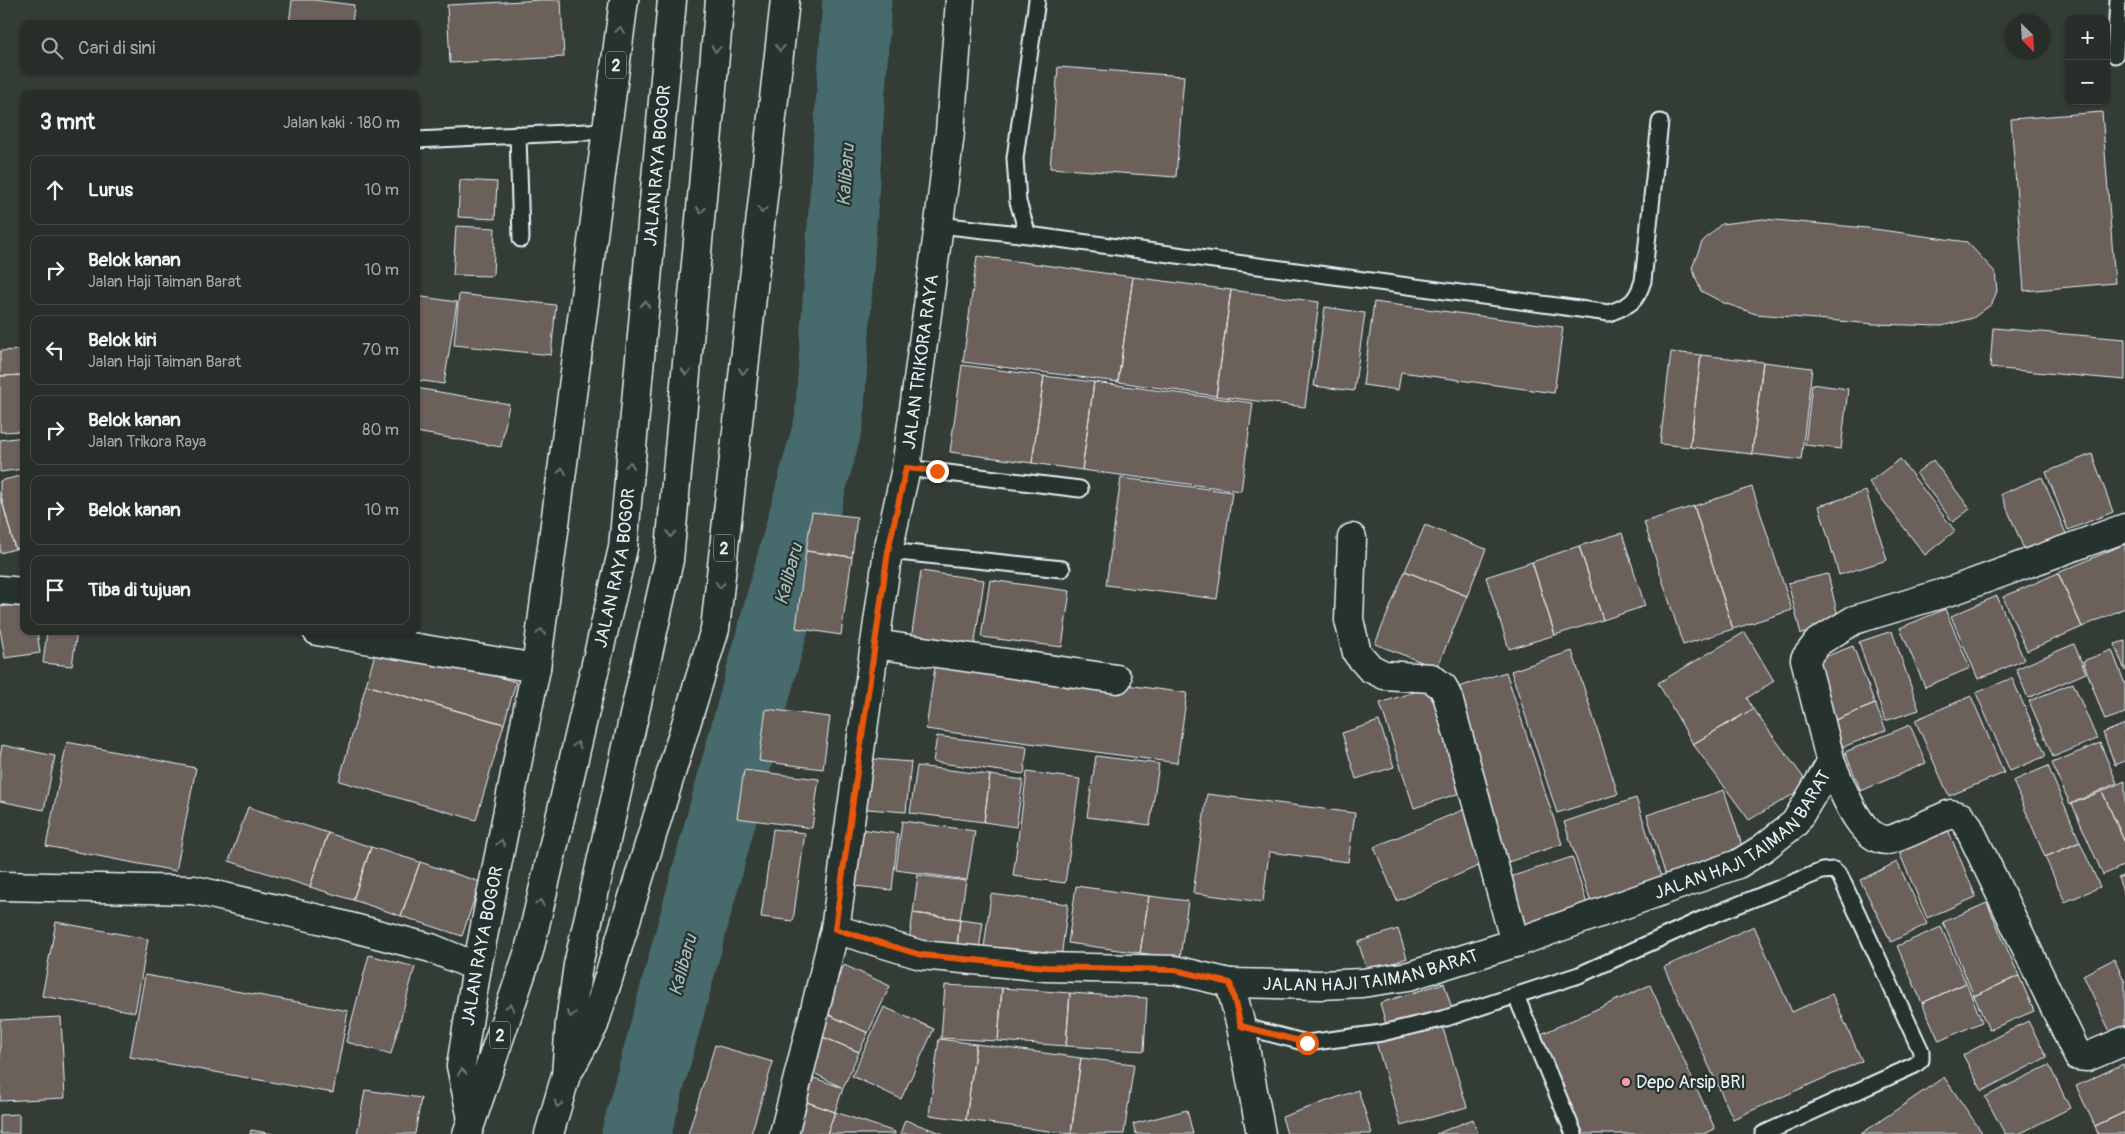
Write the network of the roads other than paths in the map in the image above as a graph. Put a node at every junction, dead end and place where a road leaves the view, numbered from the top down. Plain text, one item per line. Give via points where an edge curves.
1 (624, 0) edge
2 (672, 0) edge
3 (720, 0) edge
4 (785, 0) edge
5 (960, 0) edge
6 (1037, 0) edge
7 (2118, 0) edge
8 (2115, 55) dead end
9 (1660, 122) dead end
10 (608, 131) junction
11 (518, 134) junction
12 (420, 140) edge
13 (939, 225) junction
14 (1028, 235) junction
15 (521, 239) dead end
16 (906, 468) junction
17 (1080, 489) dead end
18 (2125, 528) edge
19 (1352, 538) dead end
20 (888, 551) junction
21 (1062, 569) dead end
22 (0, 590) edge
23 (20, 592) edge
24 (341, 635) edge
25 (875, 644) junction
26 (536, 668) junction
27 (1117, 678) dead end
28 (1831, 763) junction
29 (0, 886) edge
30 (835, 929) junction
31 (1515, 943) junction
32 (477, 968) junction
33 (1230, 983) junction
34 (1516, 996) junction
35 (1241, 1026) junction
36 (2125, 1042) edge
37 (566, 1075) junction
38 (470, 1127) edge
39 (549, 1134) edge
40 (784, 1134) edge
41 (1261, 1134) edge
42 (1574, 1134) edge
43 (1763, 1134) edge

10 -> 1 main road, JALAN RAYA BOGOR / 2
38 -> 2 main road, JALAN RAYA BOGOR / 2 via 529,950 623,548
3 -> 37 main road, 2 via 669,560 578,966
4 -> 37 main road, 2 via 715,628 594,1025
5 - 13 main road, JALAN TRIKORA RAYA
6 - 14 lane via 1015,158 1018,202
7 - 8 lane
9 - 14 lane via 1643,281 1631,304 1609,313
10 - 11 lane
26 -> 10 main road, JALAN RAYA BOGOR / 2
11 - 12 lane
11 - 15 lane
13 - 14 lane
13 - 16 main road, JALAN TRIKORA RAYA
16 - 17 lane
16 - 20 main road, JALAN TRIKORA RAYA
18 - 28 main road, JALAN HAJI TAIMAN BARAT via 1954,590 1854,620 1818,642 1805,659
19 - 31 main road via 1349,620 1357,653 1370,668 1384,675 1431,678 1443,687
20 - 21 lane
20 - 25 main road, JALAN TRIKORA RAYA
22 - 23 main road
24 - 26 main road
25 - 27 main road
25 - 30 main road, JALAN TRIKORA RAYA
32 -> 26 main road, JALAN RAYA BOGOR / 2
28 - 31 main road, JALAN HAJI TAIMAN BARAT via 1795,823 1738,864
28 - 36 main road via 1862,826 1874,837 1888,840 1951,814 1961,817 2078,1056 2088,1057
29 - 32 main road via 194,890 431,948
30 - 33 main road, JALAN HAJI TAIMAN BARAT via 921,955 1046,967 1175,970
30 - 40 main road, JALAN TRIKORA RAYA
31 - 33 main road, JALAN HAJI TAIMAN BARAT via 1390,979 1320,985
38 -> 32 main road, JALAN RAYA BOGOR / 2 via 461,1066
33 - 35 main road
34 - 35 lane via 1400,1029 1307,1043
34 - 42 lane
34 - 43 lane via 1580,975 1705,918 1822,871 1834,870 1840,876 1921,1051 1921,1060
35 - 41 main road
37 -> 39 main road, 2

